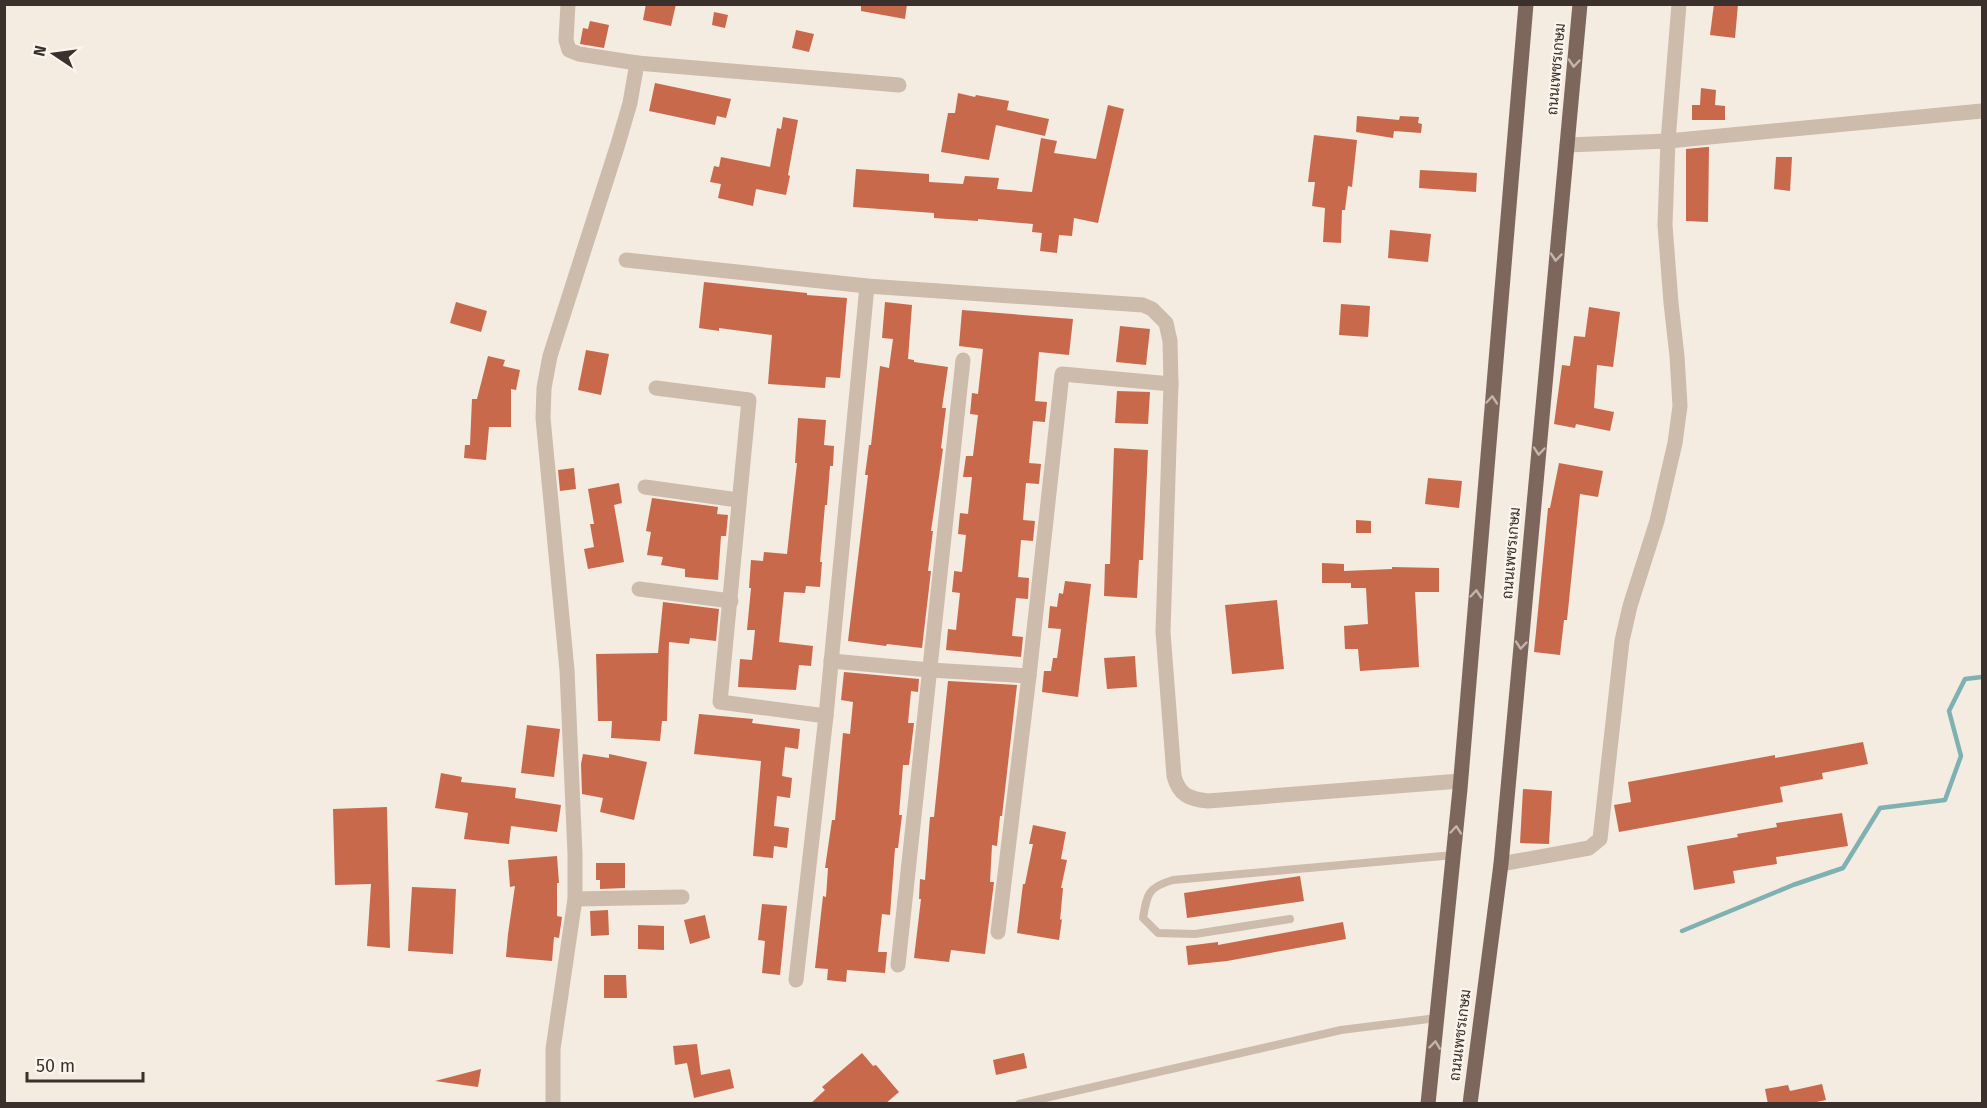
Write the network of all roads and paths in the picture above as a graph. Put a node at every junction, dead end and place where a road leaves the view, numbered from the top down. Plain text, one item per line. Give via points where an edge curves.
1 (568, 4) edge
2 (1526, 4) edge
3 (1580, 4) edge
4 (1679, 4) edge
5 (637, 63) junction
6 (899, 85) dead end
7 (1983, 111) edge
8 (1668, 141) junction
9 (1567, 145) junction
10 (626, 260) dead end
11 (867, 286) junction
12 (963, 360) dead end
13 (1171, 384) junction
14 (656, 388) dead end
15 (645, 487) dead end
16 (738, 500) junction
17 (639, 589) dead end
18 (731, 601) junction
19 (831, 661) junction
20 (930, 670) junction
21 (1029, 675) junction
22 (826, 716) junction
23 (1460, 781) junction
24 (1454, 855) junction
25 (1501, 864) junction
26 (682, 897) dead end
27 (576, 899) junction
28 (1290, 919) dead end
29 (998, 933) dead end
30 (898, 965) dead end
31 (796, 980) dead end
32 (1438, 1018) junction
33 (553, 1104) edge
34 (1018, 1104) edge
35 (1428, 1104) edge
36 (1470, 1104) edge

1 - 5 street via 569,50
23 -> 2 main road, ถนนเพชรเกษม
3 -> 9 main road, ถนนเพชรเกษม
4 - 8 street
5 - 6 street
5 - 27 street via 624,123 550,356 544,388 543,418 567,670
7 - 8 street
8 - 9 street
8 - 25 street via 1665,225 1680,406 1657,521 1622,641 1600,839 1589,848
9 -> 25 main road, ถนนเพชรเกษม
10 - 11 street
11 - 13 street via 1143,305 1166,323
11 - 19 street
12 - 20 street
13 - 21 street via 1062,374
13 - 23 street via 1163,632 1173,776 1177,786 1185,796 1208,801
14 - 16 street via 749,400
15 - 16 street
16 - 18 street
17 - 18 street
18 - 22 street via 720,702
19 - 20 street
19 - 22 street
20 - 21 street
20 - 30 street
21 - 29 street
22 - 31 street
24 -> 23 main road, ถนนเพชรเกษม
24 - 28 lane via 1173,880 1157,884 1147,896 1143,918 1158,933 1196,934
24 - 32 main road, ถนนเพชรเกษม
25 - 36 main road, ถนนเพชรเกษม
26 - 27 street
27 - 33 street via 553,1049
32 - 34 lane via 1341,1030
35 -> 32 main road, ถนนเพชรเกษม

